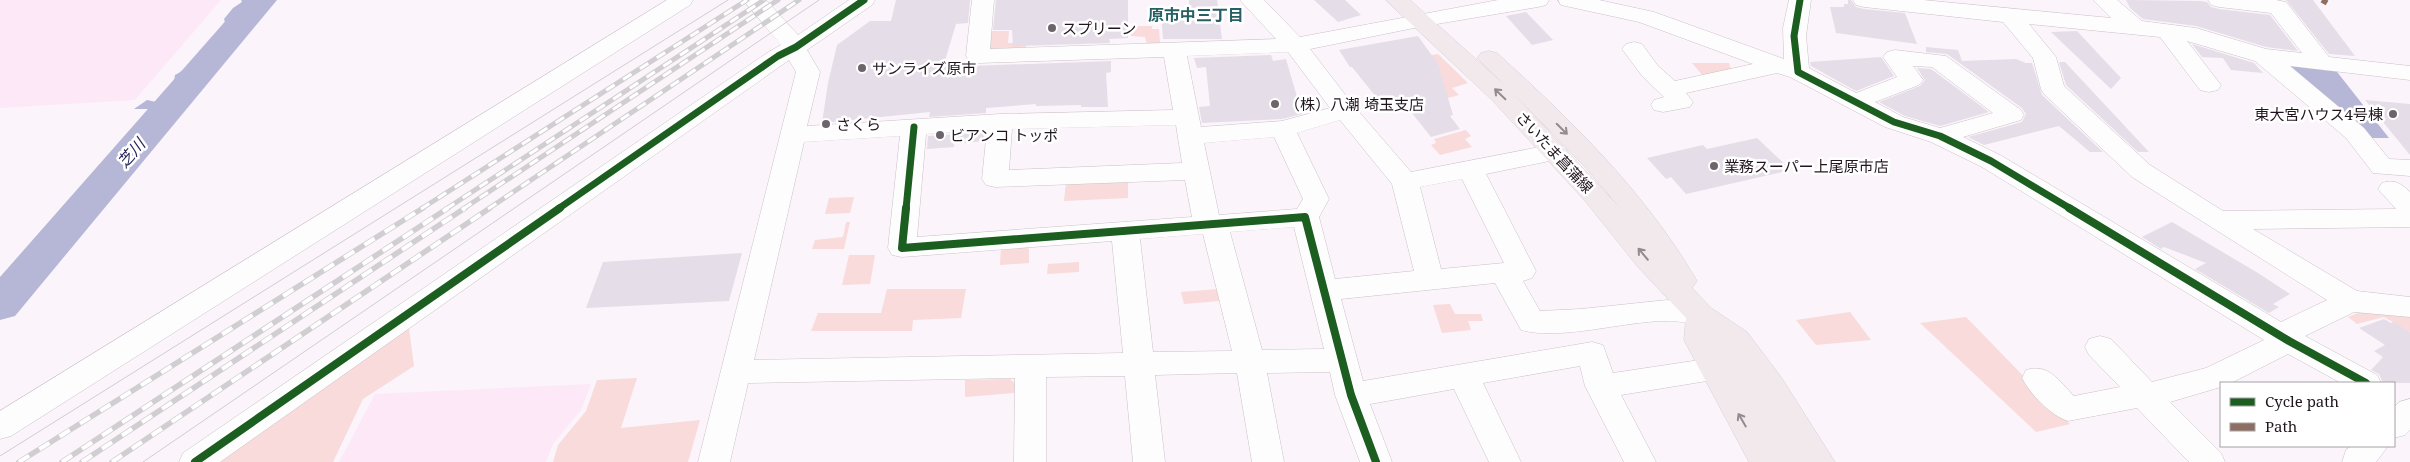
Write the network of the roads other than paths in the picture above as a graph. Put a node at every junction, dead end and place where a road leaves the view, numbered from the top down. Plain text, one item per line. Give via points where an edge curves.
1 (682, 0) edge
2 (754, 0) edge
3 (864, 0) edge
4 (983, 0) edge
5 (1252, 0) edge
6 (1397, 0) edge
7 (1538, 0) edge
8 (1570, 0) edge
9 (1800, 0) edge
10 (1864, 0) edge
11 (2104, 0) edge
12 (2219, 0) edge
13 (1610, 8) junction
14 (1991, 10) edge
15 (1429, 12) edge
16 (2135, 27) junction
17 (2167, 31) junction
18 (1295, 45) junction
19 (796, 47) junction
20 (1174, 48) junction
21 (2263, 56) junction
22 (2322, 63) junction
23 (1789, 69) junction
24 (2410, 73) edge
25 (2209, 85) dead end
26 (1856, 101) junction
27 (1345, 111) junction
28 (1000, 122) junction
29 (1189, 126) junction
30 (914, 127) junction
31 (1284, 129) junction
32 (794, 135) junction
33 (1940, 136) junction
34 (1555, 152) junction
35 (2410, 168) edge
36 (1471, 170) junction
37 (1197, 171) junction
38 (1405, 182) junction
39 (2391, 189) dead end
40 (2410, 207) edge
41 (1305, 217) junction
42 (2410, 218) edge
43 (2220, 220) junction
44 (1214, 224) junction
45 (1125, 231) junction
46 (1504, 273) junction
47 (1430, 280) junction
48 (1325, 290) junction
49 (2351, 301) junction
50 (2410, 307) edge
51 (1701, 315) junction
52 (2284, 339) junction
53 (2100, 347) dead end
54 (1341, 360) junction
55 (1250, 362) junction
56 (1140, 364) junction
57 (1031, 365) junction
58 (1713, 369) junction
59 (735, 372) junction
60 (1463, 374) junction
61 (2037, 378) dead end
62 (2364, 382) edge
63 (1601, 386) junction
64 (1351, 395) junction
65 (2145, 395) junction
66 (2395, 399) edge
67 (2410, 407) edge
68 (2410, 411) edge
69 (2395, 425) edge
70 (0, 427) edge
71 (2371, 447) edge
72 (195, 462) edge
73 (714, 462) edge
74 (1030, 462) edge
75 (1149, 462) edge
76 (1268, 462) edge
77 (1376, 462) edge
78 (1505, 462) edge
79 (1640, 462) edge
80 (1766, 462) edge
81 (1793, 462) edge
82 (1819, 462) edge
83 (2209, 462) edge
84 (2358, 462) edge

1 - 70 street
2 - 19 street
3 - 19 street
4 - 20 street via 978,56
5 - 18 street
6 - 15 main road, さいたま菖蒲線
7 - 15 street
8 - 13 street
9 - 23 street via 1793,28 1794,50
10 - 14 street
11 - 16 street
12 - 22 street via 2278,7
13 - 23 street via 1686,30
13 - 23 street via 1608,14 1667,97
14 - 16 street
14 - 43 street via 2044,57 2053,90 2141,171
15 - 18 street
34 -> 15 main road, さいたま菖蒲線
15 -> 51 main road, さいたま菖蒲線 via 1525,91 1580,146 1670,257
16 - 17 street
17 - 21 street via 2196,35
17 - 25 street
18 - 20 street
18 - 27 street
19 - 32 street via 808,72
19 - 72 street via 778,56
20 - 29 street
21 - 22 street
21 - 35 street via 2355,133 2382,167
22 - 24 street
23 - 26 street
26 - 33 street via 1894,122
26 - 33 street via 1911,80 1895,57 1938,61 2012,115
27 - 31 street
27 - 38 street
28 - 29 street
28 - 30 street
28 - 37 street via 995,179
29 - 31 street
29 - 37 street
30 - 32 street
30 - 45 street via 902,248
31 - 41 street via 1316,199
32 - 59 street
33 - 52 street via 1991,161
34 - 36 street
51 -> 34 main road, さいたま菖蒲線 via 1648,260
36 - 38 street
36 - 46 street via 1522,271
37 - 44 street via 1206,220
38 - 47 street
39 - 40 street
41 - 44 street
41 - 48 street
42 - 43 street
43 - 49 street
44 - 45 street
44 - 55 street
45 - 56 street
46 - 47 street
46 - 51 street via 1531,322 1667,310
47 - 48 street
48 - 54 street
49 - 50 street
49 - 52 street
51 - 58 main road via 1699,340
51 - 81 main road, さいたま菖蒲線
51 - 82 main road via 1736,340 1770,385
52 - 62 street
52 - 65 street via 2216,377
53 - 65 street
54 - 55 street
54 - 64 street
55 - 56 street
55 - 76 street
56 - 57 street
56 - 75 street
57 - 59 street
57 - 74 street
58 - 63 street
80 -> 58 main road
59 - 73 street
60 - 63 street via 1592,353
60 - 64 street
60 - 78 street
61 - 65 street via 2068,409
63 - 79 street
64 - 77 street
65 - 83 street
66 - 67 street
68 - 69 street
71 - 84 street

